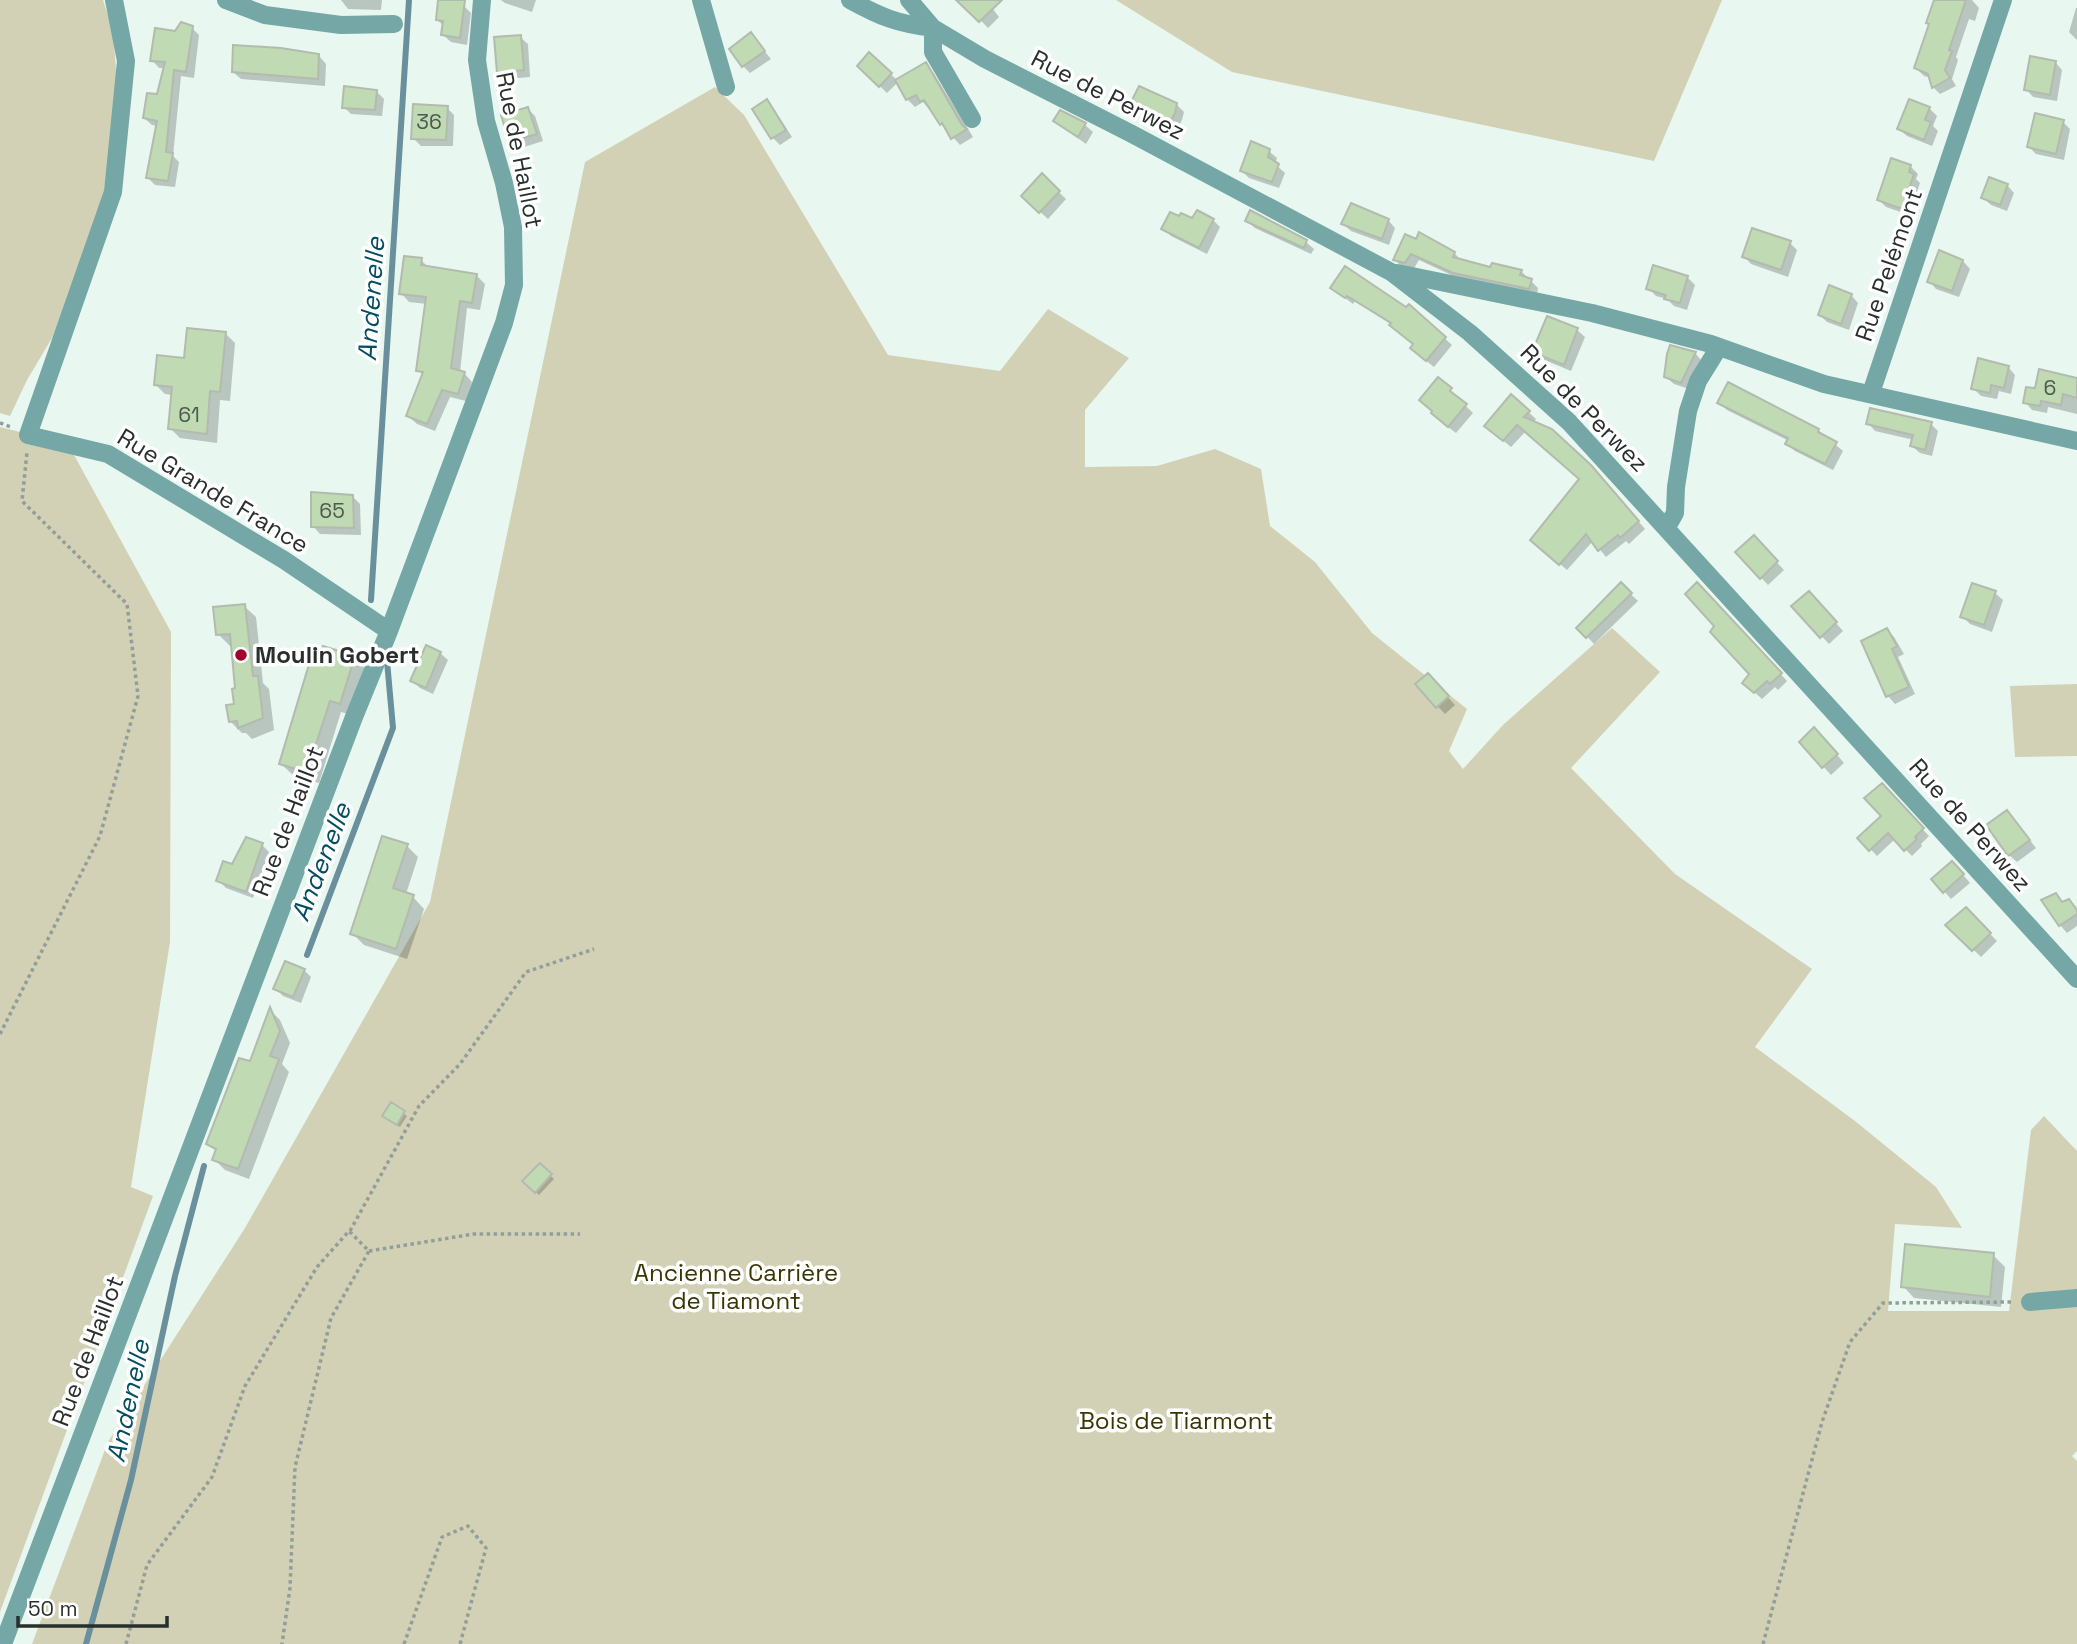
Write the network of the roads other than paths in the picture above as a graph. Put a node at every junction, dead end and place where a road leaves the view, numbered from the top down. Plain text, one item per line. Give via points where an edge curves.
1 (114, 0) edge
2 (226, 0) edge
3 (482, 0) edge
4 (701, 0) edge
5 (850, 0) edge
6 (909, 0) edge
7 (2003, 0) edge
8 (394, 24) dead end
9 (933, 27) junction
10 (726, 87) dead end
11 (972, 120) dead end
12 (1391, 272) junction
13 (1719, 347) junction
14 (1871, 393) junction
15 (2077, 441) edge
16 (1667, 527) junction
17 (389, 631) junction
18 (2077, 979) edge
19 (2077, 1298) edge
20 (2030, 1302) road end
21 (3, 1644) edge

1 - 17 street, Rue Grande France via 126,61 113,192 28,435 108,454 284,560
2 - 8 street via 265,15 341,25
3 - 17 street, Rue de Haillot via 477,60 486,121 513,227 514,285
4 - 10 street
5 - 9 street via 907,25
6 - 9 street, Rue de Perwez
7 - 14 street, Rue Pelémont
9 - 11 street via 933,52
9 - 12 street, Rue de Perwez via 985,59
12 - 13 street via 1592,313
12 - 16 street, Rue de Perwez via 1470,333 1569,422
13 - 14 street via 1824,384
13 - 16 street via 1698,382 1688,411 1675,513
14 - 15 street
16 - 18 street, Rue de Perwez
17 - 21 street, Rue de Haillot
19 - 20 street

